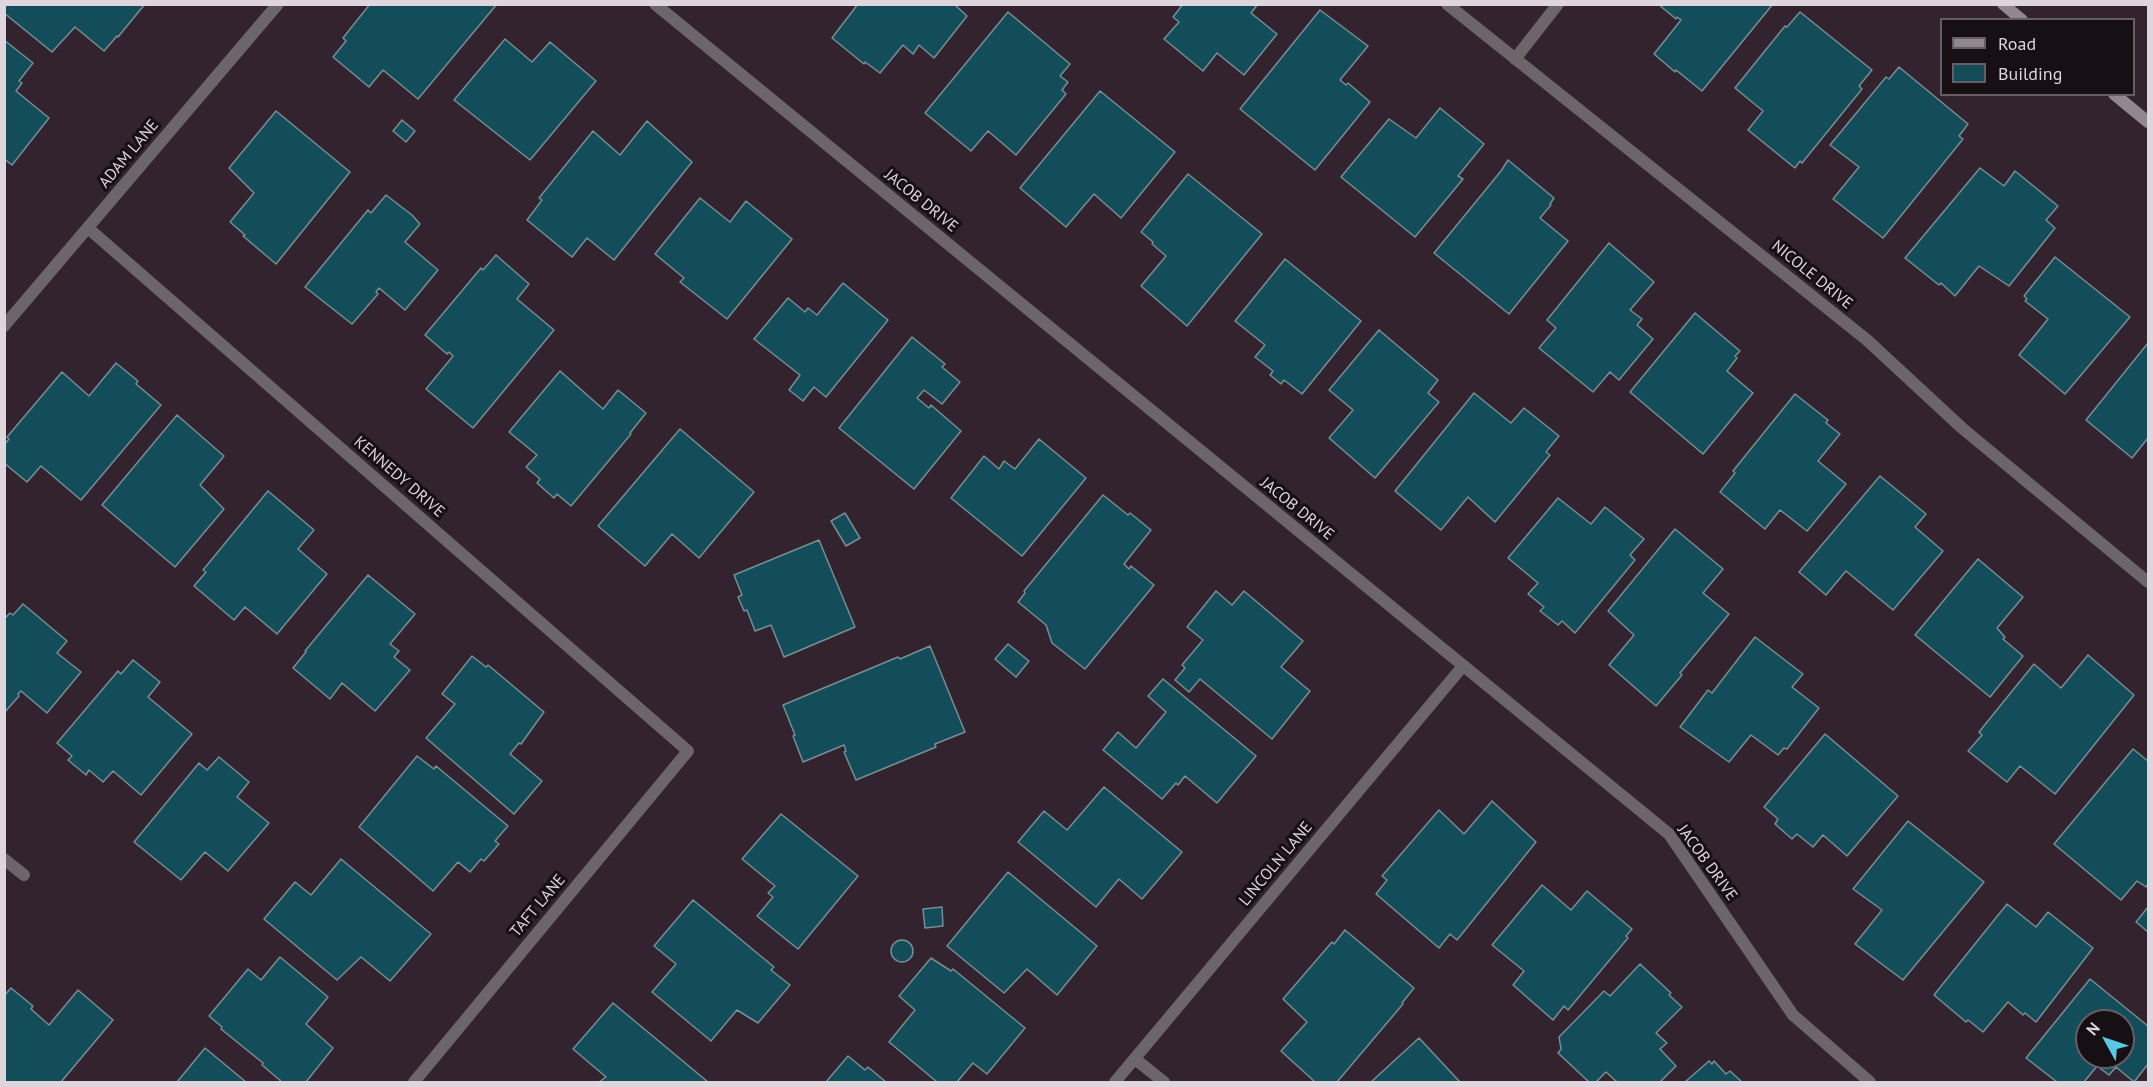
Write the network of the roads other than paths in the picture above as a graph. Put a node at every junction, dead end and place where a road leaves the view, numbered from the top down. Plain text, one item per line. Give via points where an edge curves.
1 (278, 4) edge
2 (655, 4) edge
3 (1447, 4) edge
4 (1558, 4) edge
5 (2003, 4) edge
6 (2020, 18) edge
7 (1515, 59) junction
8 (2116, 96) edge
9 (2148, 122) edge
10 (88, 228) junction
11 (4, 326) edge
12 (2148, 582) edge
13 (1462, 666) junction
14 (688, 751) joint
15 (4, 859) edge
16 (24, 875) dead end
17 (1135, 1059) junction
18 (414, 1083) edge
19 (1115, 1083) edge
20 (1164, 1083) edge
21 (1870, 1083) edge

1 - 10 street, ADAM LANE
2 - 13 street, JACOB DRIVE
3 - 7 street, NICOLE DRIVE
4 - 7 street
5 - 6 main road
7 - 12 street, NICOLE DRIVE via 1867,340 1962,428
8 - 9 main road
10 - 11 street, ADAM LANE
10 - 14 street, KENNEDY DRIVE
13 - 17 street, LINCOLN LANE
13 - 21 street, JACOB DRIVE via 1669,834 1794,1015
14 - 18 street, TAFT LANE
15 - 16 street
17 - 19 street, LINCOLN LANE
17 - 20 street

